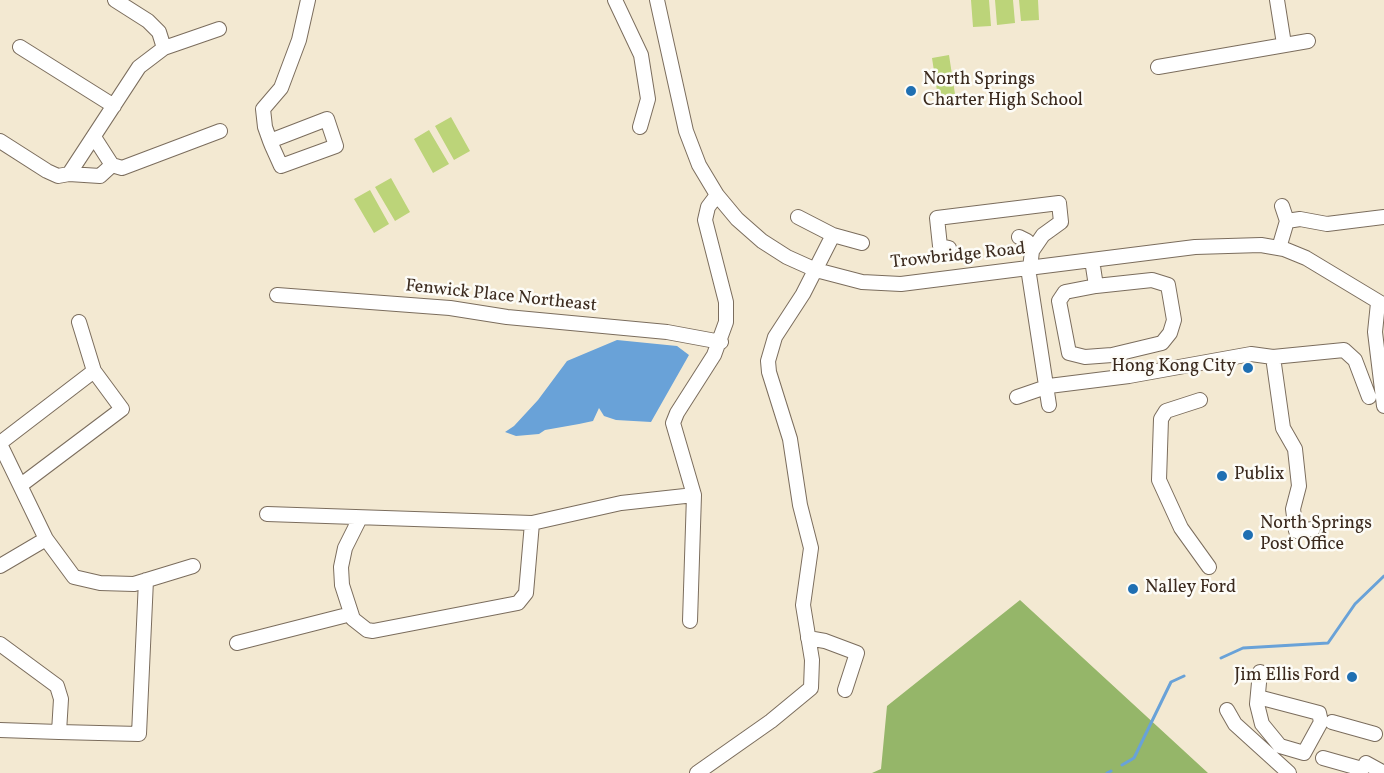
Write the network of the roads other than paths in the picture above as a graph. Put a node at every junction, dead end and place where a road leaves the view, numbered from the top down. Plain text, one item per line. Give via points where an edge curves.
1 (115, 0) edge
2 (308, 0) edge
3 (615, 0) edge
4 (657, 0) edge
5 (1277, 0) edge
6 (219, 29) dead end
7 (1308, 41) dead end
8 (1284, 44) junction
9 (20, 47) dead end
10 (164, 48) junction
11 (1158, 67) dead end
12 (114, 106) junction
13 (640, 127) dead end
14 (220, 131) dead end
15 (94, 137) junction
16 (0, 141) edge
17 (270, 141) junction
18 (112, 165) junction
19 (69, 174) junction
20 (717, 195) junction
21 (1282, 206) dead end
22 (798, 217) dead end
23 (1384, 217) edge
24 (1287, 221) junction
25 (832, 236) junction
26 (1019, 237) dead end
27 (862, 243) dead end
28 (949, 248) dead end
29 (1279, 248) junction
30 (1032, 250) junction
31 (1092, 260) junction
32 (1029, 268) junction
33 (816, 270) junction
34 (1095, 286) junction
35 (277, 295) dead end
36 (1381, 304) edge
37 (79, 322) dead end
38 (721, 342) junction
39 (1273, 357) junction
40 (94, 371) junction
41 (1046, 386) junction
42 (1017, 396) dead end
43 (1200, 400) dead end
44 (1380, 400) edge
45 (1049, 405) dead end
46 (0, 443) edge
47 (21, 485) junction
48 (694, 495) junction
49 (267, 514) dead end
50 (360, 518) junction
51 (532, 523) junction
52 (1313, 529) dead end
53 (46, 539) junction
54 (0, 566) edge
55 (193, 566) dead end
56 (1209, 567) dead end
57 (146, 580) junction
58 (351, 614) junction
59 (690, 621) dead end
60 (808, 638) junction
61 (237, 643) dead end
62 (0, 644) edge
63 (1260, 672) dead end
64 (845, 690) dead end
65 (1258, 697) junction
66 (1227, 710) dead end
67 (1332, 722) dead end
68 (0, 730) edge
69 (59, 732) junction
70 (1375, 734) dead end
71 (1323, 758) dead end
72 (1364, 765) edge
73 (697, 773) edge
74 (1289, 773) edge
75 (1384, 773) edge

1 - 10 street via 153,26
2 - 17 street via 299,40 281,88 263,109
3 - 13 street via 641,55 648,99
4 - 20 street, Trowbridge Road via 686,131 699,165
5 - 8 street
6 - 10 street
7 - 8 street
8 - 11 street
9 - 12 street
10 - 12 street via 139,67
12 - 15 street
14 - 18 street via 122,168
15 - 18 street
15 - 19 street
16 - 19 street via 46,171 58,176
17 - 17 street via 281,166 336,146 327,119
18 - 19 street via 100,176
20 - 33 street, Trowbridge Road via 762,241
20 - 38 street via 705,220 726,302
21 - 24 street
22 - 25 street
23 - 24 street via 1327,224
24 - 29 street
25 - 27 street
25 - 33 street
26 - 30 street
28 - 30 street via 940,246 937,218 1059,203 1061,222 1042,235
29 - 31 street, Trowbridge Road via 1195,246
29 - 36 street, Trowbridge Road via 1306,258
30 - 32 street
31 - 32 street, Trowbridge Road
31 - 34 street
32 - 33 street, Trowbridge Road via 901,284 862,282
32 - 41 street
33 - 60 street via 775,337 768,361 790,440 811,548 803,605
34 - 34 street via 1065,292 1059,301 1069,353 1085,357 1112,355 1162,343 1170,333 1174,320 1168,285 1152,280
35 - 38 street, Fenwick Place Northeast via 450,308 667,332
36 - 44 street via 1375,332
37 - 40 street
38 - 48 street via 673,423
39 - 41 street via 1251,354
39 - 44 street via 1344,350 1355,360
39 - 52 street via 1283,428 1295,449 1299,486 1293,509 1296,531
40 - 46 street
40 - 47 street via 122,409
41 - 42 street
41 - 45 street
43 - 56 street via 1166,411 1161,419 1160,480 1181,528
46 - 47 street
47 - 53 street
48 - 51 street via 621,503
48 - 59 street
49 - 50 street
50 - 51 street
50 - 58 street via 345,548 341,567
51 - 58 street via 526,593 518,603 373,631 357,624
53 - 54 street
53 - 57 street via 74,577 100,584
55 - 57 street
57 - 69 street via 140,734
58 - 61 street
60 - 64 street via 857,652
60 - 73 street via 811,688
62 - 69 street via 57,686 61,699
63 - 65 street
65 - 65 street via 1263,724 1280,746 1304,753 1321,722 1319,713
66 - 74 street via 1234,724
67 - 70 street
68 - 69 street
71 - 72 street
72 - 75 street

